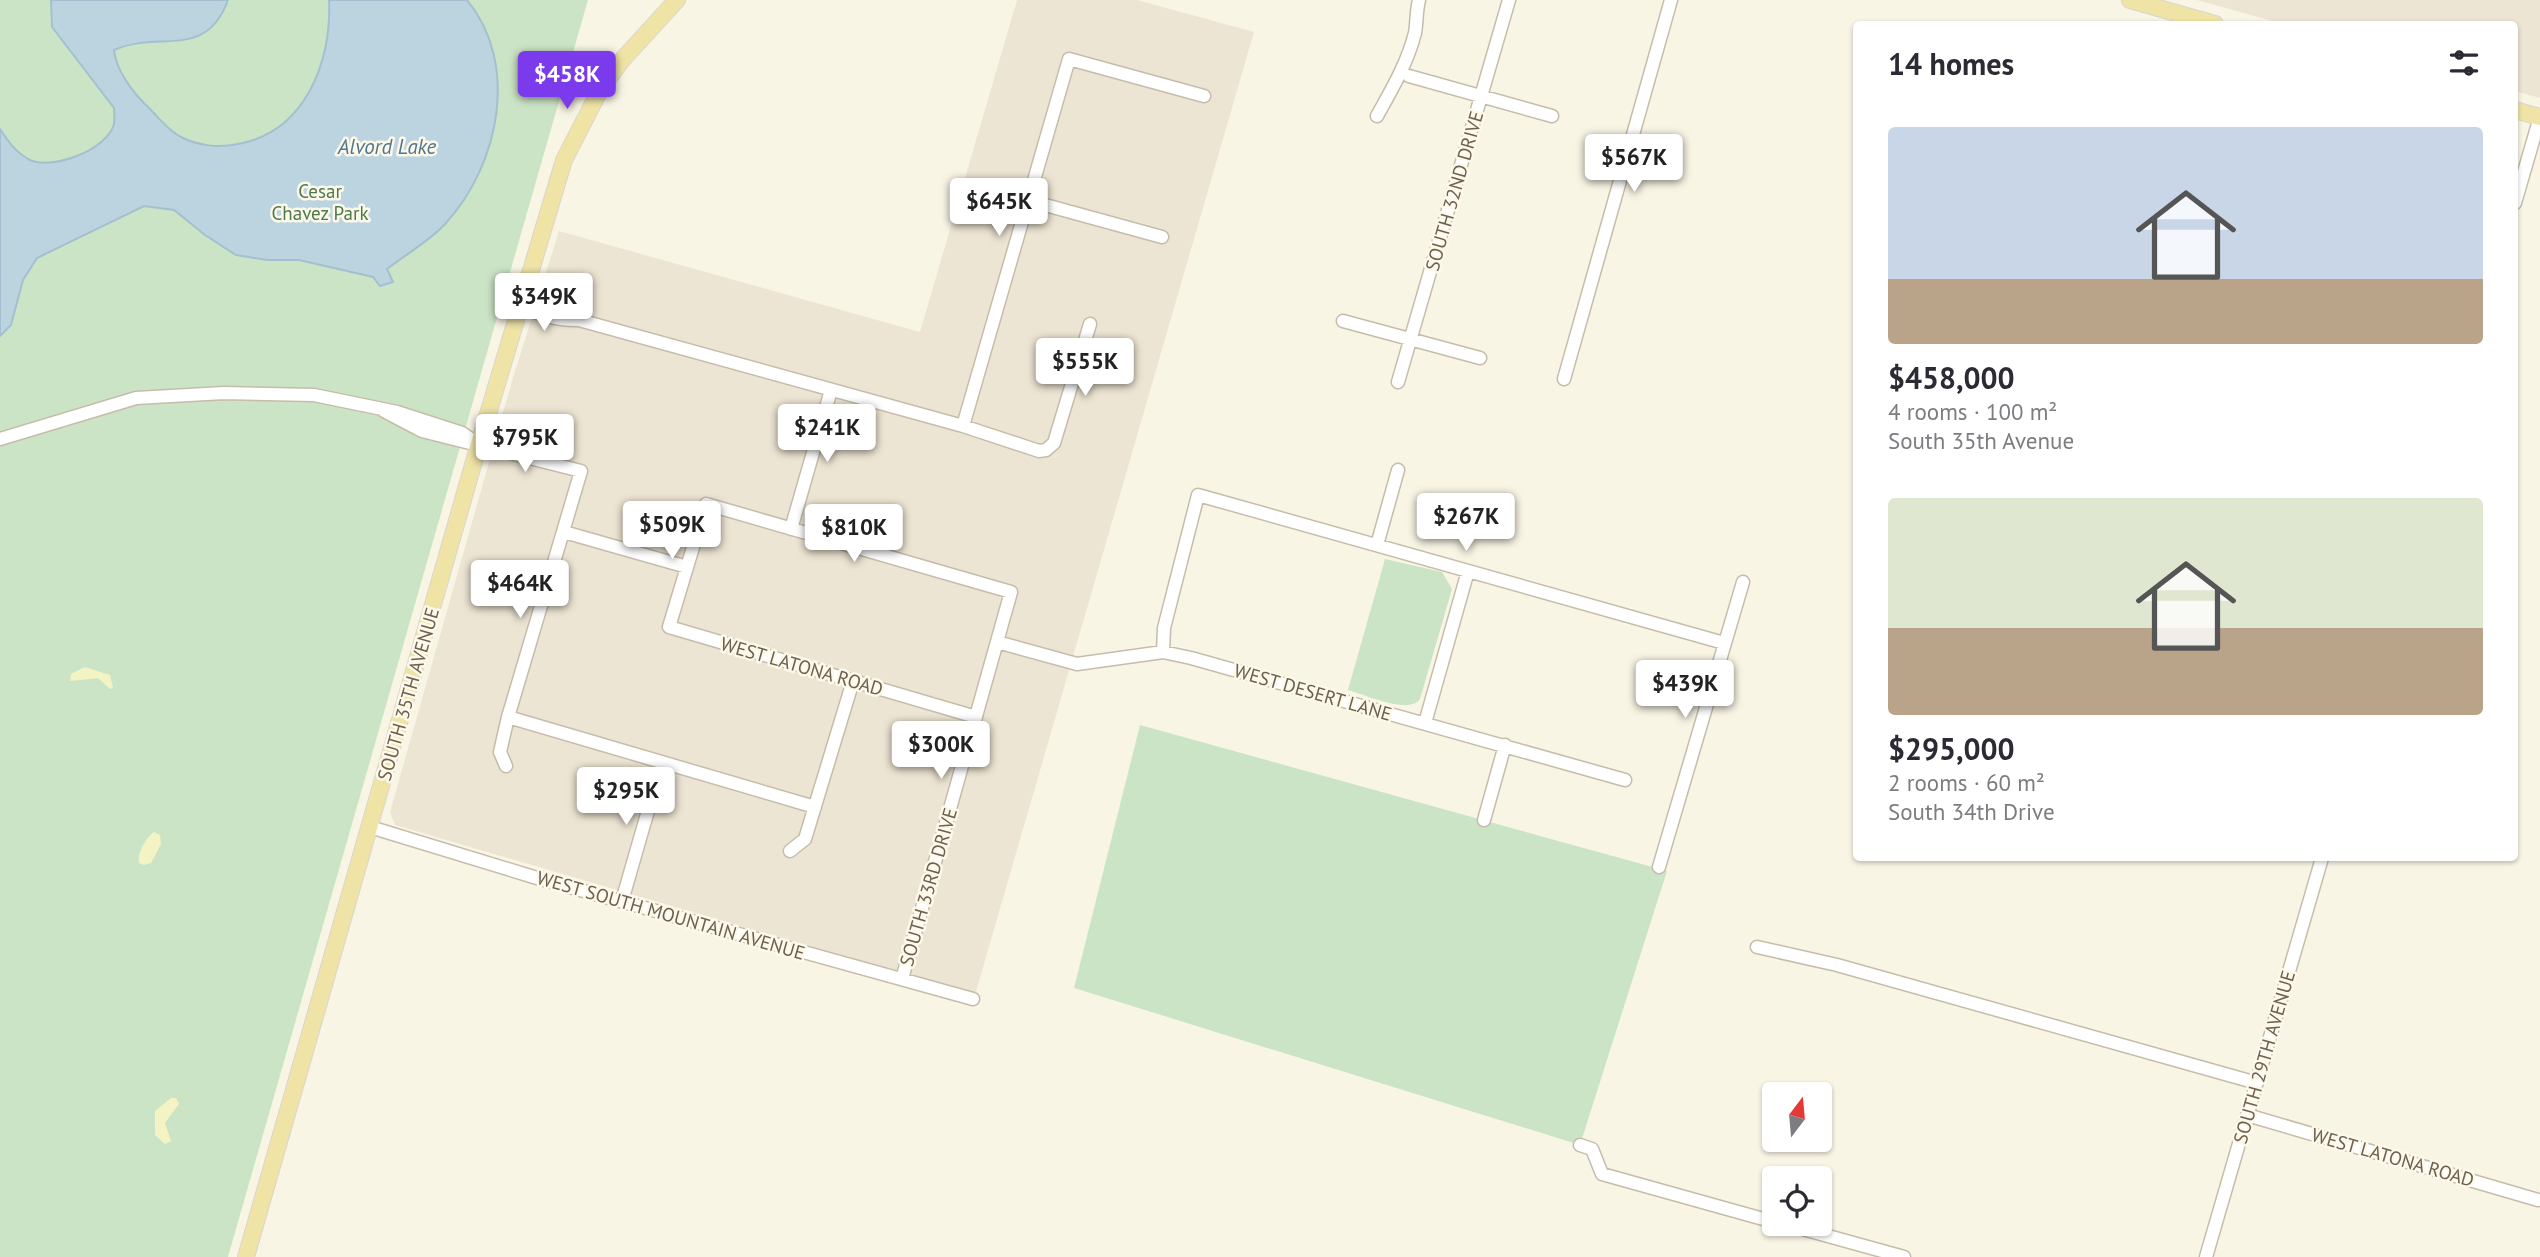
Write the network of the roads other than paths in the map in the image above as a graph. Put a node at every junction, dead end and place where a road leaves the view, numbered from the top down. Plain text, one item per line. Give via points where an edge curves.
1 (677, 0) edge
2 (1419, 0) edge
3 (1509, 0) edge
4 (1671, 0) edge
5 (2130, 0) edge
6 (2205, 21) edge
7 (1409, 76) dead end
8 (1204, 96) dead end
9 (1481, 97) junction
10 (2518, 111) edge
11 (1377, 116) dead end
12 (1552, 116) dead end
13 (2540, 117) edge
14 (2518, 193) edge
15 (1027, 200) junction
16 (1162, 237) dead end
17 (520, 304) junction
18 (1343, 321) dead end
19 (1090, 324) dead end
20 (1410, 340) junction
21 (1480, 358) dead end
22 (1564, 379) dead end
23 (1398, 382) dead end
24 (831, 390) junction
25 (963, 426) junction
26 (0, 439) edge
27 (479, 444) junction
28 (1398, 470) dead end
29 (791, 529) junction
30 (564, 532) junction
31 (1377, 545) junction
32 (687, 567) junction
33 (1468, 570) junction
34 (1743, 582) dead end
35 (998, 642) junction
36 (1724, 643) junction
37 (1163, 652) junction
38 (853, 681) junction
39 (508, 717) junction
40 (976, 717) junction
41 (1425, 723) junction
42 (1505, 745) junction
43 (662, 762) junction
44 (506, 766) dead end
45 (1625, 780) dead end
46 (816, 807) junction
47 (1484, 820) dead end
48 (370, 827) junction
49 (790, 851) dead end
50 (2321, 861) edge
51 (1659, 867) dead end
52 (622, 901) junction
53 (1757, 947) dead end
54 (902, 979) junction
55 (972, 999) dead end
56 (2257, 1083) junction
57 (2247, 1115) junction
58 (1580, 1145) dead end
59 (2538, 1200) dead end
60 (1762, 1219) edge
61 (1828, 1236) edge
62 (246, 1257) edge
63 (1904, 1257) edge
64 (2206, 1257) edge

1 - 17 main road, SOUTH 35TH AVENUE via 622,60 582,122 564,160
2 - 11 street via 1415,33 1402,71
3 - 9 street, SOUTH 32ND DRIVE
4 - 22 street
5 - 6 main road
7 - 9 street
8 - 15 street via 1069,59
9 - 12 street
9 - 20 street, SOUTH 32ND DRIVE
10 - 13 main road
13 - 14 street
15 - 16 street
15 - 25 street
17 - 24 street via 545,302 579,320
17 - 27 main road, SOUTH 35TH AVENUE
18 - 20 street
19 - 25 street via 1054,443 1046,450
20 - 21 street
20 - 23 street, SOUTH 32ND DRIVE
24 - 25 street
24 - 29 street
26 - 27 street via 136,398 224,393 314,395 384,411 422,430
27 - 30 street via 581,471
27 - 48 main road, SOUTH 35TH AVENUE
28 - 31 street
29 - 32 street via 706,504
29 - 35 street, SOUTH 33RD DRIVE via 1012,592
30 - 32 street
30 - 39 street
31 - 33 street
31 - 37 street via 1198,495 1164,628
32 - 38 street, WEST LATONA ROAD via 669,627
33 - 36 street
33 - 41 street
34 - 36 street
35 - 37 street, WEST DESERT LANE via 1077,664
35 - 40 street, SOUTH 33RD DRIVE
36 - 51 street
37 - 41 street, WEST DESERT LANE
38 - 40 street, WEST LATONA ROAD
38 - 46 street
39 - 43 street
39 - 44 street via 500,752
40 - 54 street, SOUTH 33RD DRIVE
41 - 42 street, WEST DESERT LANE
42 - 45 street, WEST DESERT LANE
42 - 47 street
43 - 46 street
43 - 52 street
46 - 49 street via 805,839
48 - 52 street, WEST SOUTH MOUNTAIN AVENUE
48 - 62 main road, SOUTH 35TH AVENUE
50 - 56 street, SOUTH 29TH AVENUE
52 - 54 street, WEST SOUTH MOUNTAIN AVENUE
53 - 56 street via 1837,965
54 - 55 street, WEST SOUTH MOUNTAIN AVENUE
56 - 57 street, SOUTH 29TH AVENUE
57 - 59 street, WEST LATONA ROAD
57 - 64 street, SOUTH 29TH AVENUE
58 - 60 street via 1592,1149 1602,1174
61 - 63 street

